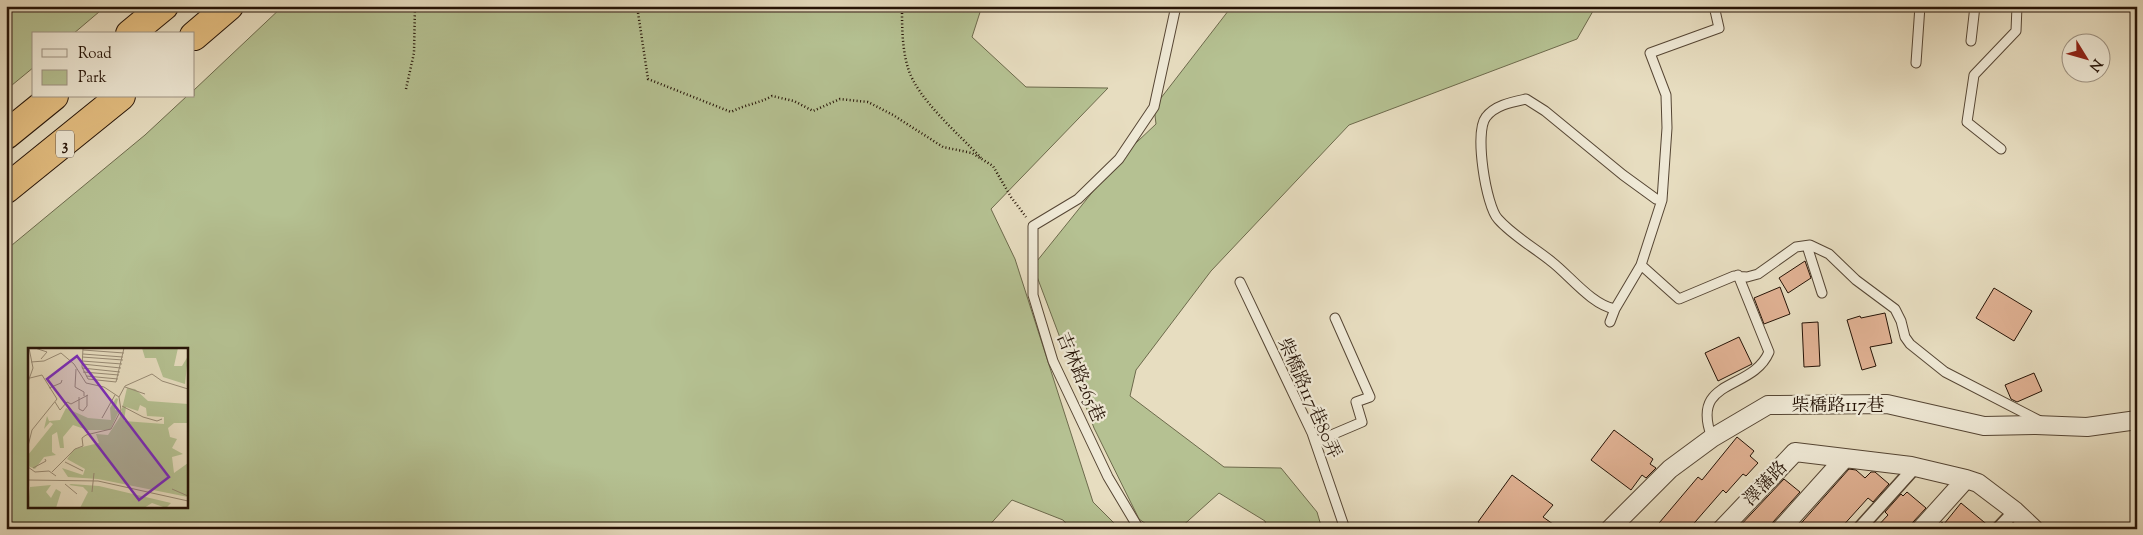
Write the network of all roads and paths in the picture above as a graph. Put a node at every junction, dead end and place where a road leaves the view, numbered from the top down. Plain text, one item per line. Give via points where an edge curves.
1 (164, 6) edge
2 (229, 6) edge
3 (415, 6) edge
4 (637, 6) edge
5 (902, 6) edge
6 (1176, 6) edge
7 (1714, 6) edge
8 (1920, 6) edge
9 (1975, 6) edge
10 (2017, 6) edge
11 (132, 32) edge
12 (195, 35) edge
13 (1971, 42) dead end
14 (1916, 63) dead end
15 (406, 89) dead end
16 (52, 98) edge
17 (119, 98) edge
18 (6, 135) edge
19 (2002, 149) dead end
20 (984, 160) junction
21 (6, 189) edge
22 (1662, 200) junction
23 (1033, 226) junction
24 (1807, 246) junction
25 (1641, 266) junction
26 (1738, 275) junction
27 (1240, 282) dead end
28 (1822, 293) dead end
29 (1615, 309) junction
30 (1335, 318) dead end
31 (1610, 322) dead end
32 (2137, 420) edge
33 (2046, 425) junction
34 (1712, 438) junction
35 (1315, 442) junction
36 (1844, 459) junction
37 (1915, 467) junction
38 (1966, 478) junction
39 (2015, 511) junction
40 (1139, 529) edge
41 (1346, 529) edge
42 (1610, 529) edge
43 (1722, 529) edge
44 (1781, 529) edge
45 (1859, 529) edge
46 (1921, 529) edge
47 (1998, 529) edge
48 (2034, 529) edge

1 - 11 highway
2 - 12 highway
3 - 15 path via 414,53
4 - 20 path via 648,79 731,112 772,96 794,100 813,111 840,99 868,102 943,147 972,153
5 - 20 path via 908,69 923,96
6 - 23 lane via 1154,107 1119,159 1078,199
7 - 22 lane via 1718,28 1650,53 1666,95
8 - 14 lane
9 - 13 lane
10 - 19 lane via 2016,31 1974,75 1967,122
16 - 18 highway
17 - 21 highway, 3
20 - 23 path via 993,166
22 - 25 lane
22 - 29 lane via 1656,199 1526,99 1506,103 1486,117 1480,127 1483,177 1497,219 1606,308
23 - 40 lane, 吉林路265巷 via 1033,295 1053,361 1108,477
24 - 26 lane via 1796,247 1758,274
24 - 28 lane
24 - 33 lane via 1829,254 1856,280 1895,309 1910,344 1945,372
25 - 26 lane via 1680,299
25 - 29 lane
26 - 34 lane via 1769,352 1757,370 1721,389 1710,402 1706,414
27 - 35 lane, 柴橋路117巷80弄
29 - 31 lane
30 - 35 lane via 1370,396 1356,402 1362,422
32 - 33 street, 柴橋路117巷 via 2087,427
33 - 34 street, 柴橋路117巷 via 1984,426 1888,404 1768,405
34 - 42 street, 柴橋路117巷 via 1670,468
35 - 41 lane, 柴橋路117巷80弄
36 - 37 street, 澤藩路
36 - 43 street, 澤藩路 via 1795,452
36 - 44 street
37 - 38 street, 澤藩路
37 - 45 street
38 - 39 street, 澤藩路 via 1978,483
38 - 46 street
39 - 47 street
39 - 48 street, 澤藩路

